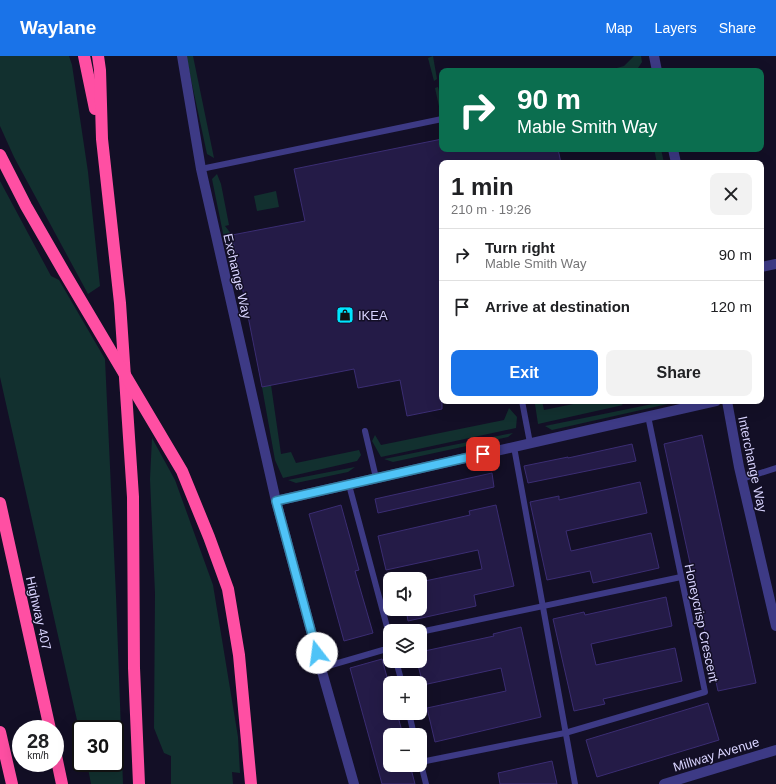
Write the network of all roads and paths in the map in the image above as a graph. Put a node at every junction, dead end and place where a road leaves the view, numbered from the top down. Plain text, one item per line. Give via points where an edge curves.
1 (84, 56) edge
2 (98, 56) edge
3 (182, 56) edge
4 (654, 56) edge
5 (657, 68) edge
6 (439, 120) edge
7 (102, 140) junction
8 (0, 155) edge
9 (201, 169) junction
10 (776, 264) edge
11 (764, 266) edge
12 (523, 404) edge
13 (702, 404) edge
14 (728, 404) edge
15 (648, 416) junction
16 (365, 430) dead end
17 (530, 443) junction
18 (514, 447) junction
19 (776, 468) edge
20 (376, 478) junction
21 (742, 479) junction
22 (349, 485) junction
23 (276, 501) junction
24 (0, 503) edge
25 (681, 576) junction
26 (542, 606) junction
27 (386, 624) edge
28 (776, 626) edge
29 (427, 631) edge
30 (383, 650) dead end
31 (321, 668) junction
32 (48, 720) edge
33 (0, 732) edge
34 (566, 733) junction
35 (776, 750) edge
36 (427, 759) edge
37 (59, 772) edge
38 (423, 772) edge
39 (12, 784) edge
40 (62, 784) edge
41 (139, 784) edge
42 (251, 784) edge
43 (354, 784) edge
44 (426, 784) edge
45 (574, 784) edge
46 (664, 784) edge

1 - 7 highway
2 - 7 highway
3 - 9 street, Exchange Way
4 - 5 street
6 - 9 lane
7 - 41 highway via 120,303 133,497 134,668
8 - 42 highway via 64,272 182,471 210,538 228,589 239,655
9 - 23 street, Exchange Way
10 - 11 street
12 - 17 lane
13 - 15 street
14 - 21 street, Interchange Way
15 - 17 street
15 - 25 lane, Honeycrisp Crescent
16 - 20 lane
17 - 18 street
18 - 20 street
18 - 26 lane
19 - 21 lane
20 - 22 street
21 - 28 street, Interchange Way
22 - 23 street
22 - 27 lane
23 - 31 street, Exchange Way
24 - 32 highway, Highway 407
25 - 26 lane
25 - 34 lane, Honeycrisp Crescent via 705,692
26 - 29 lane
26 - 34 lane
30 - 31 lane
31 - 43 street, Exchange Way
33 - 39 highway
34 - 36 lane
34 - 45 lane
35 - 46 street, Millway Avenue
37 - 40 highway
38 - 44 lane

